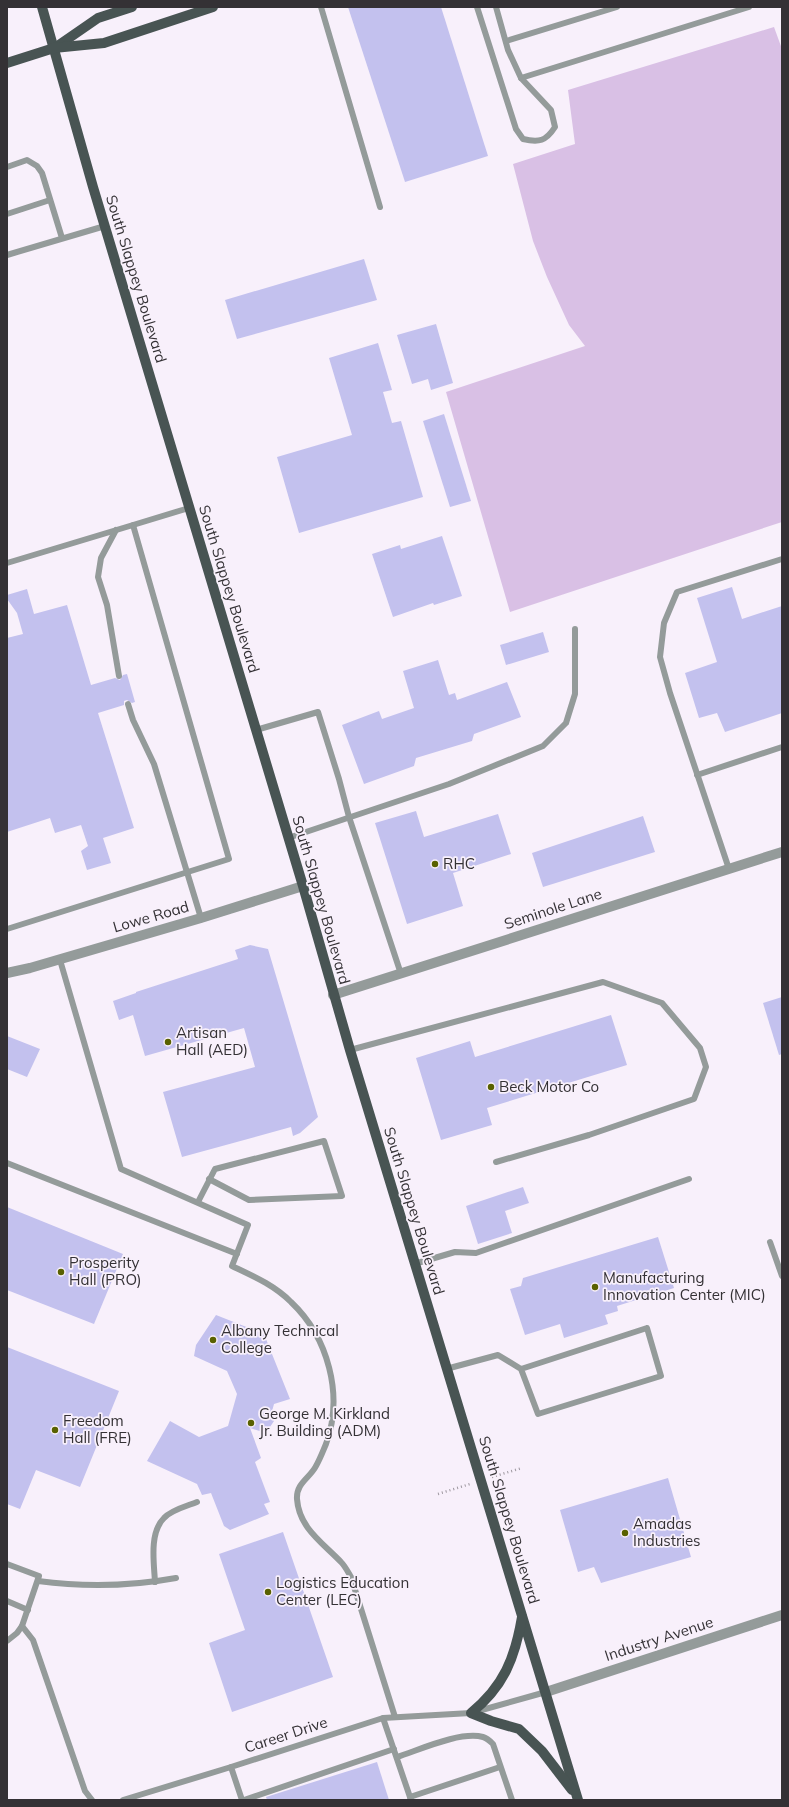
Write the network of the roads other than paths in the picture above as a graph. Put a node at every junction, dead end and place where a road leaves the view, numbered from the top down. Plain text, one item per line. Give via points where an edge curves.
1 (42, 7) edge
2 (132, 7) edge
3 (213, 7) edge
4 (320, 7) edge
5 (477, 7) edge
6 (496, 7) edge
7 (617, 7) edge
8 (749, 7) edge
9 (506, 41) junction
10 (54, 48) junction
11 (7, 63) edge
12 (521, 78) junction
13 (7, 167) edge
14 (50, 200) junction
15 (380, 207) dead end
16 (7, 214) edge
17 (105, 226) junction
18 (62, 238) junction
19 (7, 255) edge
20 (189, 508) junction
21 (133, 525) junction
22 (116, 530) junction
23 (782, 559) edge
24 (7, 563) edge
25 (575, 629) dead end
26 (119, 676) dead end
27 (128, 704) dead end
28 (256, 730) junction
29 (782, 747) edge
30 (697, 775) junction
31 (349, 817) junction
32 (288, 838) junction
33 (782, 852) edge
34 (729, 869) junction
35 (186, 873) junction
36 (303, 886) junction
37 (201, 918) junction
38 (7, 929) edge
39 (60, 960) junction
40 (7, 973) edge
41 (401, 974) junction
42 (334, 995) junction
43 (350, 1050) junction
44 (496, 1162) dead end
45 (7, 1163) edge
46 (689, 1179) dead end
47 (209, 1180) junction
48 (198, 1202) junction
49 (770, 1242) dead end
50 (237, 1254) junction
51 (414, 1264) junction
52 (782, 1276) edge
53 (446, 1369) junction
54 (521, 1369) junction
55 (197, 1502) dead end
56 (7, 1564) edge
57 (176, 1578) dead end
58 (38, 1581) junction
59 (155, 1582) junction
60 (7, 1601) edge
61 (28, 1610) junction
62 (522, 1615) junction
63 (782, 1615) edge
64 (22, 1626) junction
65 (7, 1641) edge
66 (546, 1692) junction
67 (471, 1713) junction
68 (395, 1717) junction
69 (383, 1718) junction
70 (394, 1749) junction
71 (397, 1757) junction
72 (231, 1767) junction
73 (500, 1767) junction
74 (577, 1797) edge
75 (410, 1798) edge
76 (92, 1800) edge
77 (124, 1800) edge
78 (243, 1800) edge
79 (512, 1800) edge

1 - 10 main road, South Slappey Boulevard
2 - 10 main road via 98,18
3 - 10 main road via 104,43
4 - 15 lane
5 - 12 lane via 516,128 523,139 535,142 549,136 556,127 551,110
6 - 9 lane
7 - 9 lane
8 - 12 lane
9 - 12 lane
10 - 11 main road
10 - 17 main road, South Slappey Boulevard
13 - 14 lane via 27,160 37,166 42,173
14 - 16 lane
14 - 18 lane
17 - 18 lane
17 - 20 main road, South Slappey Boulevard
18 - 19 lane
20 - 21 lane
20 - 28 main road, South Slappey Boulevard
21 - 22 lane
21 - 35 lane via 229,859
22 - 24 lane
22 - 26 lane via 101,558 98,577 107,605
23 - 30 lane via 677,592 664,623 660,657
25 - 31 lane via 575,694 566,723 543,746 449,784
27 - 35 lane via 154,764
28 - 31 lane via 318,712
28 - 32 main road, South Slappey Boulevard
29 - 30 lane
30 - 34 lane
31 - 32 lane
31 - 41 lane
32 - 36 main road, South Slappey Boulevard
33 - 34 street, Seminole Lane
34 - 41 street, Seminole Lane
35 - 37 lane
35 - 38 lane
36 - 37 street, Lowe Road
36 - 42 main road, South Slappey Boulevard
37 - 39 street, Lowe Road
39 - 40 street, Lowe Road
39 - 48 lane via 121,1169
41 - 42 street, Seminole Lane
42 - 43 main road, South Slappey Boulevard
43 - 44 lane via 603,982 662,1003 700,1048 706,1067 694,1099 589,1135
43 - 51 main road, South Slappey Boulevard
45 - 50 lane
46 - 51 lane via 476,1253 455,1252
47 - 47 lane via 214,1169 324,1141 342,1196 249,1200
47 - 48 lane
48 - 50 lane via 248,1225
49 - 52 lane
50 - 68 lane via 232,1266 269,1284 292,1302 320,1342 329,1362 333,1391 332,1421 316,1467 299,1485 297,1498 305,1525 342,1563 351,1577
51 - 53 main road, South Slappey Boulevard
53 - 54 lane via 498,1355
53 - 62 main road, South Slappey Boulevard
54 - 54 lane via 538,1414 661,1376 647,1328
55 - 59 lane via 172,1513 159,1524 154,1550
56 - 58 lane via 39,1576
57 - 59 lane
58 - 59 lane via 63,1585
58 - 61 lane
60 - 61 lane
61 - 64 lane
62 - 66 main road, South Slappey Boulevard
62 - 67 main road via 518,1641 506,1672 493,1692
63 - 66 street, Industry Avenue
64 - 65 lane
64 - 76 lane via 33,1640 85,1791
66 - 67 lane, Career Drive
66 - 74 main road, South Slappey Boulevard
67 - 68 lane, Career Drive
67 - 74 main road via 519,1729 542,1751
68 - 69 lane, Career Drive
69 - 70 lane
69 - 72 lane, Career Drive
70 - 71 lane
70 - 78 lane
71 - 73 lane via 460,1737 481,1737 493,1744
71 - 75 lane
72 - 77 lane
72 - 78 lane, Career Drive
73 - 75 lane
73 - 79 lane

